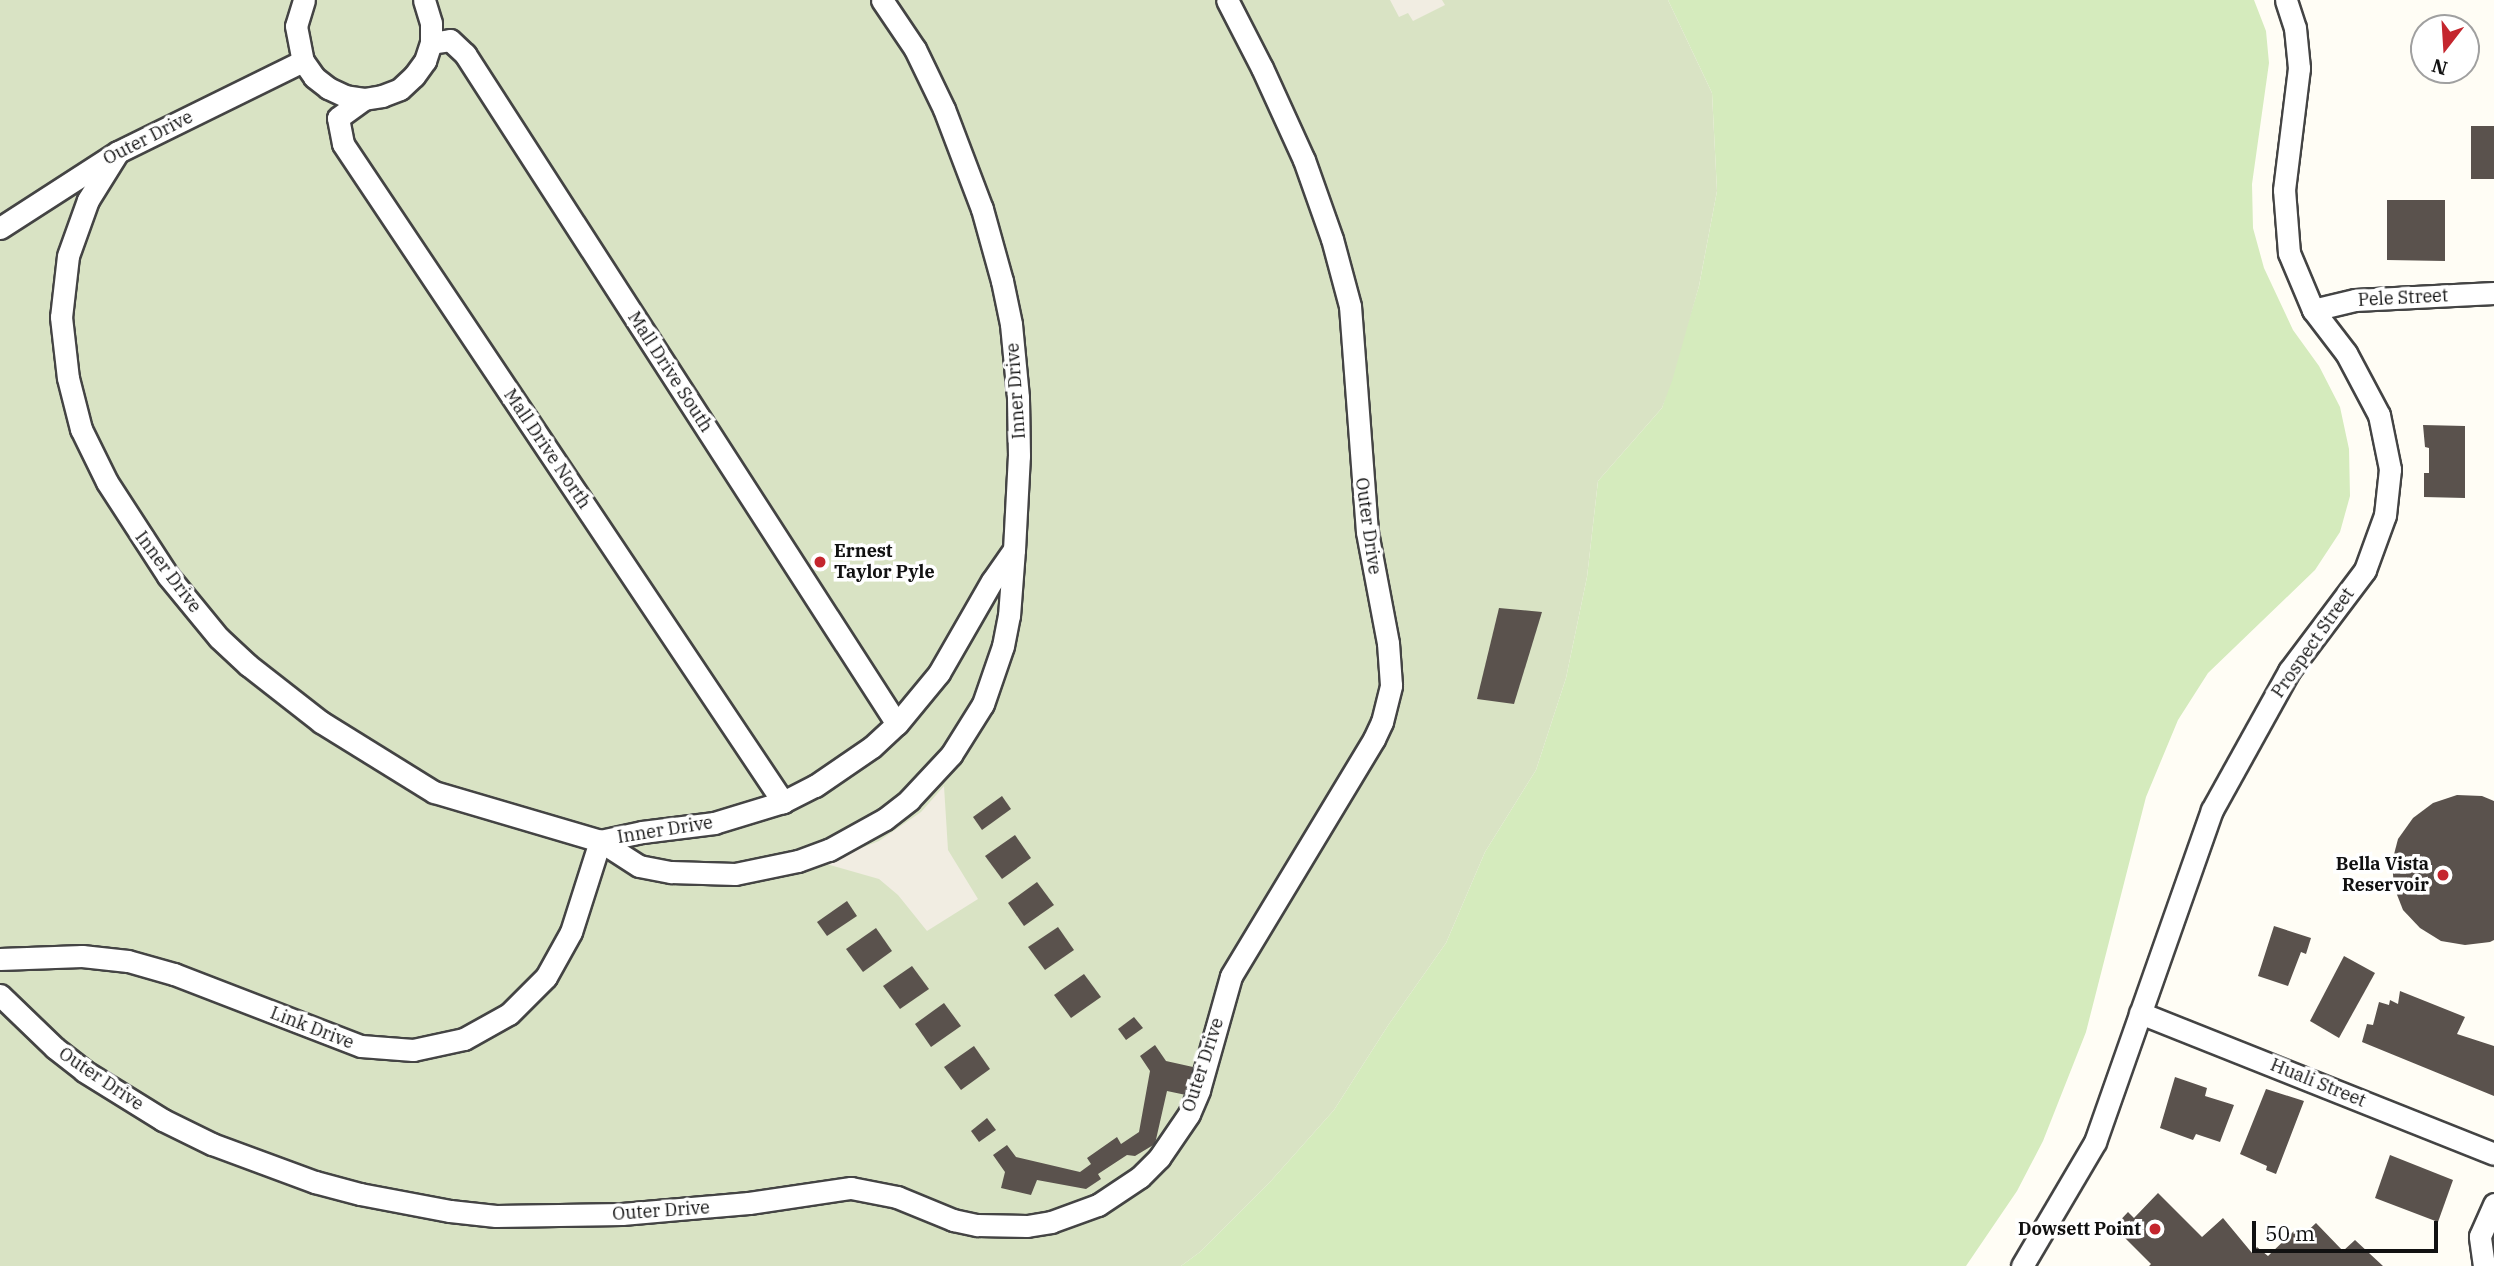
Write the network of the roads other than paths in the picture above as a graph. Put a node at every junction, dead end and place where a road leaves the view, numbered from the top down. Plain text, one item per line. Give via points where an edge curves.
1 (304, 0) edge
2 (424, 0) edge
3 (882, 0) edge
4 (1227, 0) edge
5 (2286, 0) edge
6 (431, 43) junction
7 (303, 61) junction
8 (363, 99) junction
9 (118, 152) junction
10 (0, 228) edge
11 (2494, 293) edge
12 (2313, 310) junction
13 (1014, 550) junction
14 (897, 724) junction
15 (783, 802) junction
16 (600, 841) junction
17 (0, 959) edge
18 (0, 995) edge
19 (2140, 1013) junction
20 (2494, 1154) edge
21 (2494, 1204) edge
22 (2022, 1266) edge
23 (2484, 1266) edge

1 - 7 street via 296,26
2 - 6 street
3 - 13 street, Inner Drive via 915,49 944,109 982,209 1002,281 1018,397 1020,456
4 - 18 street, Outer Drive via 1304,160 1350,306 1365,520 1388,643 1391,685 1374,739 1231,976 1188,1114 1159,1158 1140,1177 1098,1205 1027,1226 953,1220 897,1197 851,1188 622,1214 496,1216 450,1211 315,1182 200,1138 84,1071
5 - 12 street, Prospect Street via 2295,28 2299,68 2284,190 2289,253
6 - 8 street via 420,69 400,89
6 - 14 street, Mall Drive South via 450,40 465,54
7 - 8 street via 328,88
7 - 9 street, Outer Drive
8 - 15 street, Mall Drive North via 338,118 343,144
9 - 10 street, Outer Drive
9 - 16 street, Inner Drive via 88,200 71,246 62,286 62,348 85,439 144,542 194,609 248,665 364,752 434,792
11 - 12 street, Pele Street via 2355,300
12 - 19 street, Prospect Street via 2346,353 2379,415 2389,469 2385,515 2365,570 2289,671 2212,810
13 - 14 street, Inner Drive via 939,673
13 - 16 street via 1003,646 982,704 931,779 885,819 829,850 735,874 639,866
14 - 15 street, Inner Drive via 846,767
15 - 16 street, Inner Drive via 714,823
16 - 17 street, Link Drive via 571,932 546,977 529,997 487,1028 439,1046 413,1050 361,1046 174,974 128,961 82,956
19 - 20 street, Huali Street
19 - 22 street, Prospect Street via 2095,1142
21 - 23 street via 2480,1236

